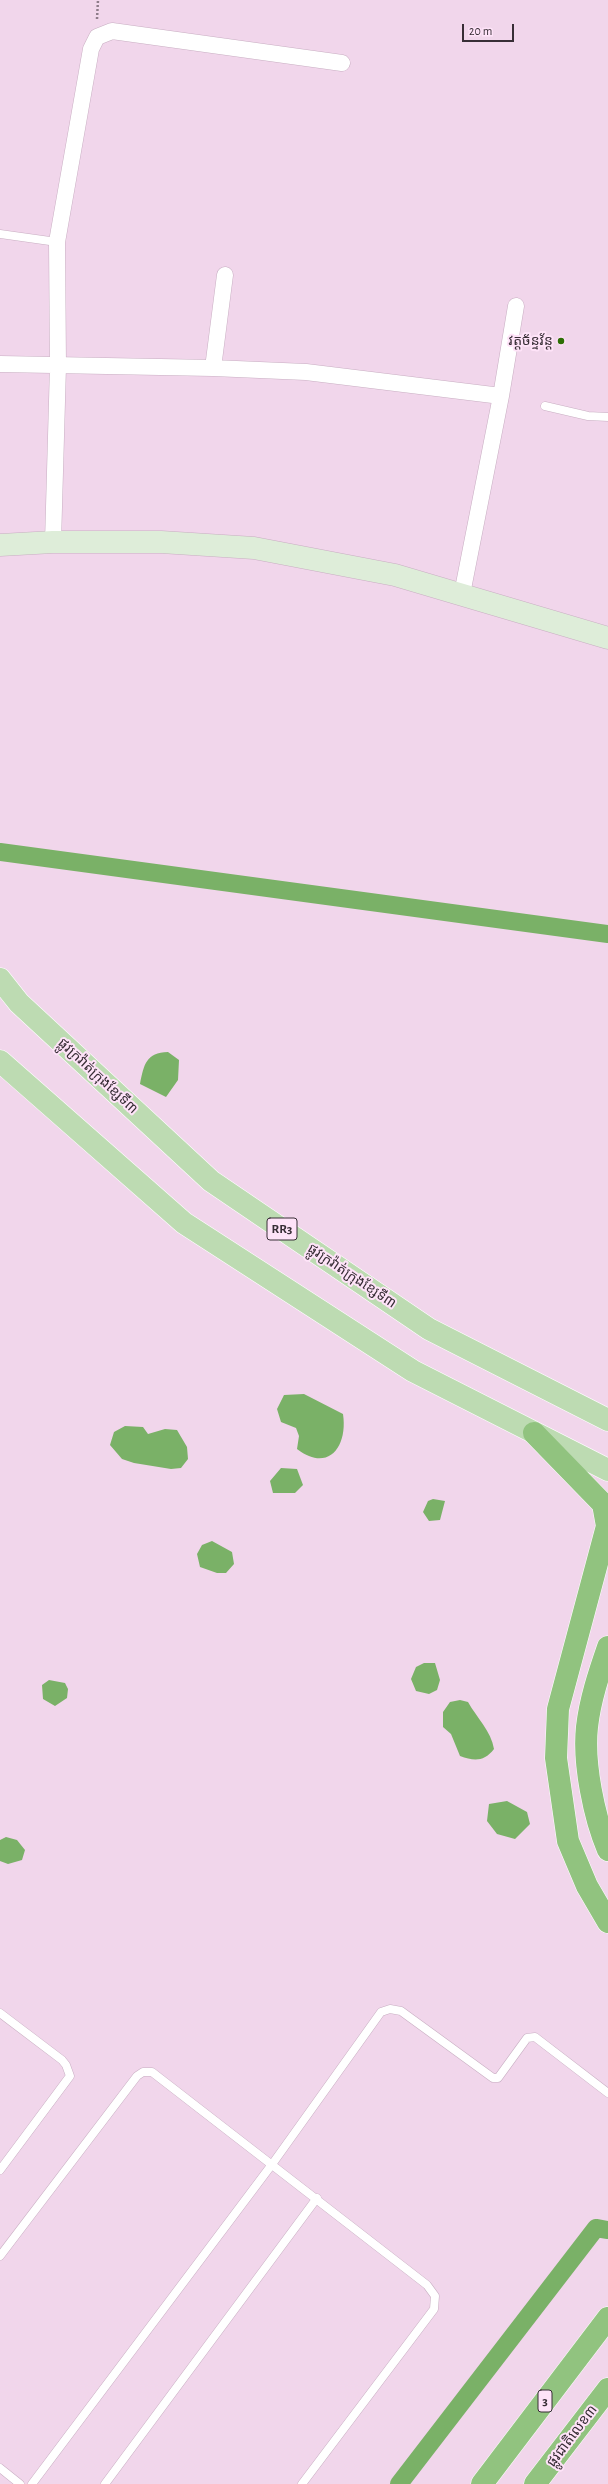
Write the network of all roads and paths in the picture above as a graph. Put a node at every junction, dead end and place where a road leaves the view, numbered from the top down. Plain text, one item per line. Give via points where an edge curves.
1 (342, 63) dead end
2 (0, 234) edge
3 (57, 242) junction
4 (225, 275) dead end
5 (516, 306) dead end
6 (0, 364) edge
7 (58, 366) junction
8 (213, 368) junction
9 (501, 396) junction
10 (545, 406) dead end
11 (608, 418) edge
12 (53, 542) junction
13 (0, 545) edge
14 (462, 594) junction
15 (608, 638) edge
16 (0, 980) edge
17 (0, 1061) edge
18 (608, 1420) edge
19 (534, 1433) junction
20 (608, 1470) edge
21 (608, 1647) edge
22 (608, 1850) edge
23 (608, 1922) edge
24 (0, 2013) edge
25 (608, 2093) edge
26 (272, 2163) junction
27 (0, 2170) edge
28 (317, 2198) junction
29 (0, 2256) edge
30 (608, 2318) edge
31 (608, 2389) edge
32 (0, 2468) edge
33 (20, 2484) edge
34 (32, 2484) edge
35 (105, 2484) edge
36 (302, 2484) edge
37 (482, 2484) edge
38 (535, 2484) edge

1 - 3 street via 112,31 97,37 91,49
2 - 3 lane
3 - 7 street
4 - 8 street
5 - 9 street
6 - 7 street
7 - 8 street
7 - 12 street
8 - 9 street via 306,372
9 - 14 street
10 - 11 lane
12 - 13 main road
12 - 14 main road via 161,542 254,548 395,575
14 - 15 main road
16 - 18 main road, ផ្លូវក្រវ៉ាត់ក្រុងខ្សែទី៣ / RR3 via 19,1003 211,1180 429,1329
17 - 19 main road via 184,1223 413,1371
19 - 20 main road
19 - 23 highway via 603,1504 607,1526 558,1710 556,1758 568,1841 587,1886
21 - 22 highway via 598,1676 587,1728 589,1781 600,1833
24 - 27 lane via 62,2060 70,2076
25 - 26 lane via 536,2037 527,2038 498,2078 493,2078 401,2011 390,2009 381,2012
26 - 28 lane
26 - 29 lane via 152,2072 143,2072 137,2076
26 - 34 lane
28 - 35 lane
28 - 36 lane via 427,2284 435,2296 434,2309
30 - 37 highway, 3
31 - 38 highway, ផ្លូវជាតិលេខ៣
32 - 33 lane

